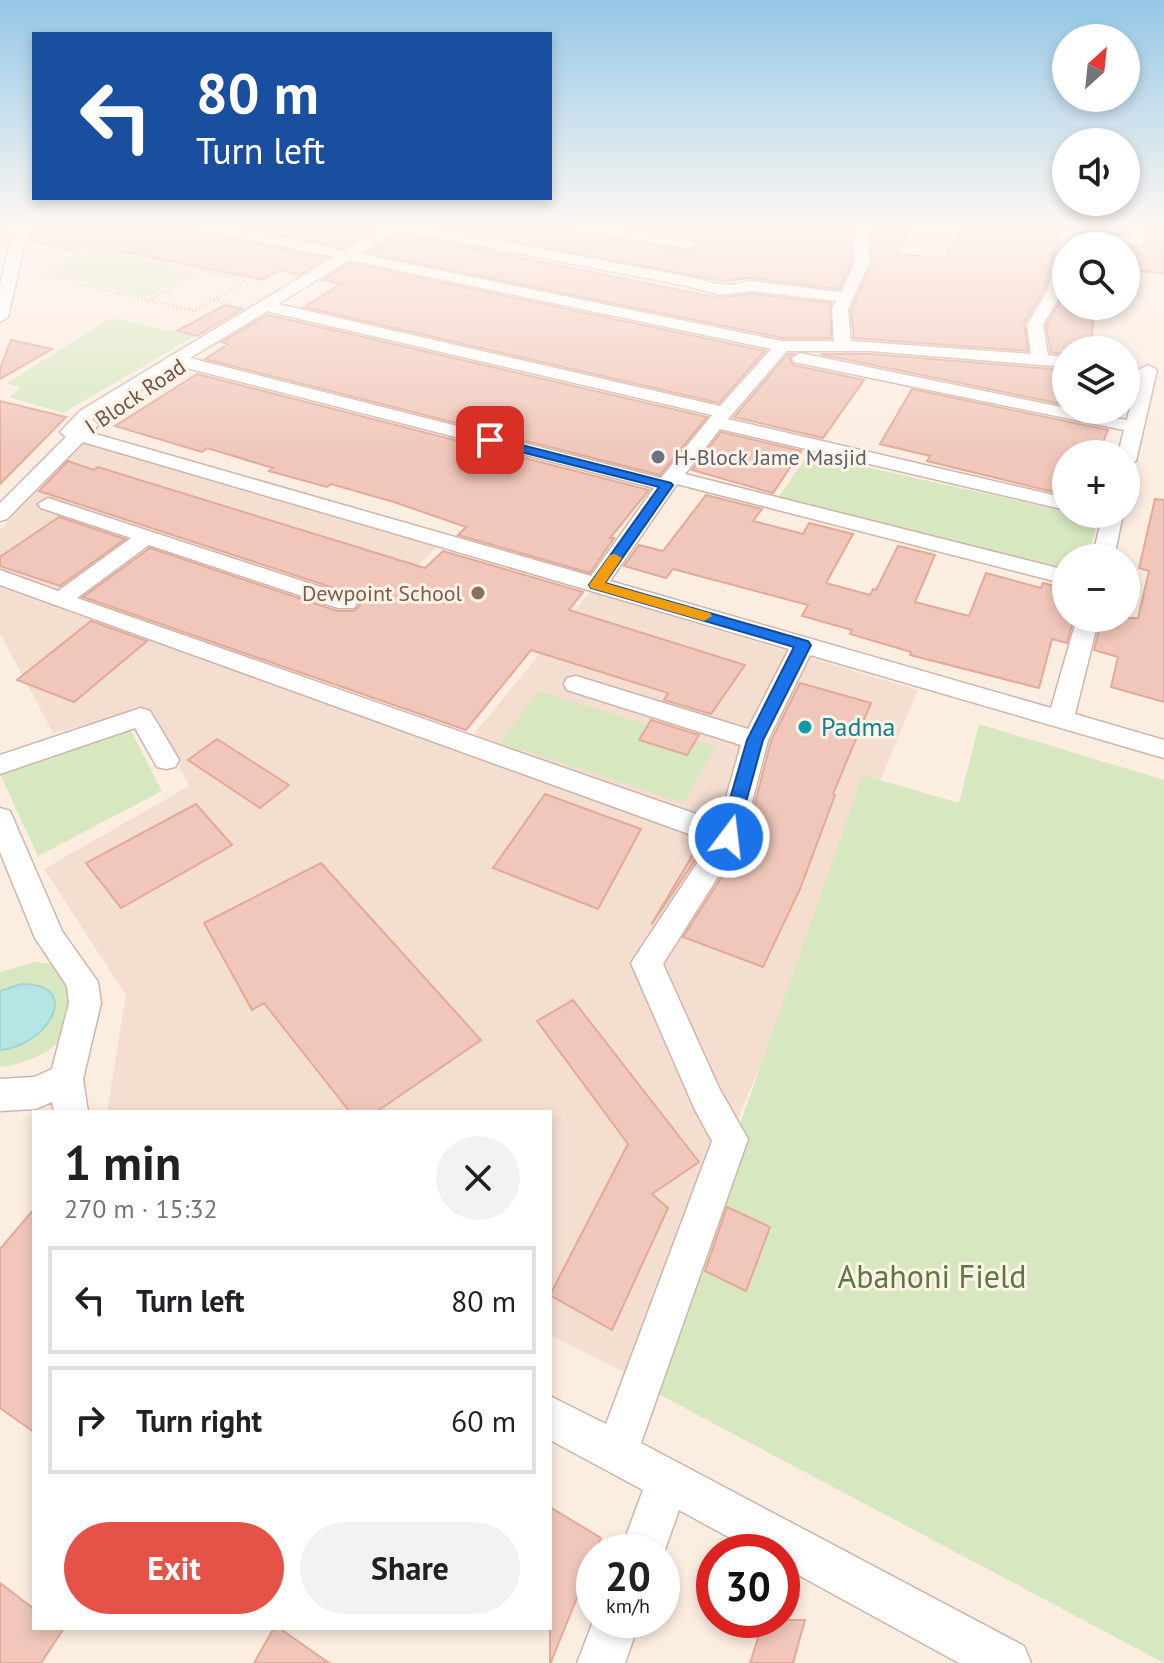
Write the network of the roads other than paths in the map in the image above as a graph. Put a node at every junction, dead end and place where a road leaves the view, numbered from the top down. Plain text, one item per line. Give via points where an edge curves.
1 (276, 303) edge
2 (569, 303) edge
3 (843, 303) edge
4 (1048, 303) edge
5 (266, 309) junction
6 (843, 346) junction
7 (779, 350) junction
8 (1040, 359) junction
9 (1052, 360) edge
10 (184, 362) junction
11 (1156, 371) edge
12 (720, 417) junction
13 (1134, 427) junction
14 (77, 435) junction
15 (1131, 440) edge
16 (670, 481) junction
17 (1052, 500) edge
18 (48, 504) dead end
19 (0, 515) edge
20 (145, 538) junction
21 (1052, 574) edge
22 (0, 577) edge
23 (596, 585) junction
24 (60, 600) junction
25 (346, 603) dead end
26 (1084, 632) edge
27 (803, 645) junction
28 (576, 684) dead end
29 (1061, 719) junction
30 (755, 740) junction
31 (1164, 749) edge
32 (166, 760) dead end
33 (0, 765) edge
34 (0, 818) edge
35 (729, 837) junction
36 (0, 1095) edge
37 (69, 1096) edge
38 (552, 1418) edge
39 (616, 1453) junction
40 (668, 1481) junction
41 (649, 1534) edge
42 (610, 1638) edge
43 (601, 1663) edge
44 (1007, 1663) edge

1 - 5 street, I Block Road
2 - 7 street
3 - 6 street
4 - 8 street via 1035,325
5 - 10 street, I Block Road
5 - 12 street
5 - 14 street, I Block Road via 86,415 69,432
6 - 7 street
6 - 8 street
7 - 12 street
7 - 13 street
8 - 9 street
10 - 14 street, I Block Road
10 - 16 street
11 - 13 street
12 - 16 street
12 - 17 street
13 - 15 street
14 - 19 street
14 - 23 street
16 - 21 street
16 - 23 street
18 - 20 street
20 - 24 street
20 - 25 street
22 - 24 street
23 - 27 street
24 - 35 street
26 - 29 street
27 - 29 street
27 - 30 street
28 - 30 street
29 - 31 street
30 - 35 street
32 - 33 street via 141,717
34 - 37 street via 50,938 82,982 85,1003
35 - 39 street via 647,963 730,1139
36 - 37 street
38 - 39 street
39 - 40 street
40 - 41 street
40 - 44 street
42 - 43 street

